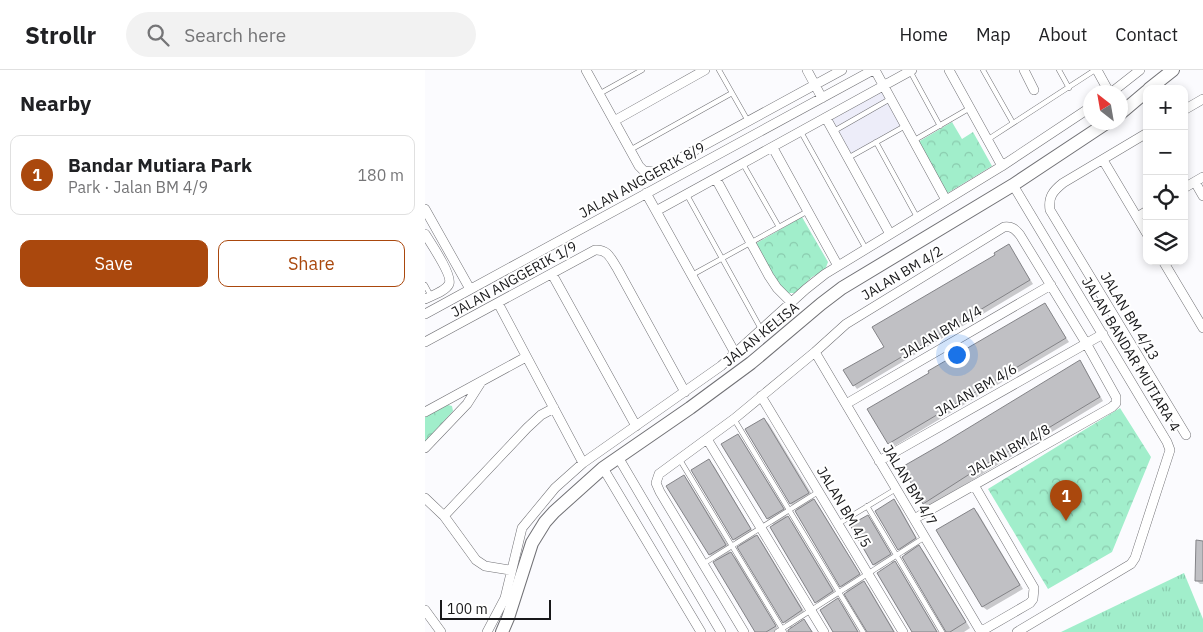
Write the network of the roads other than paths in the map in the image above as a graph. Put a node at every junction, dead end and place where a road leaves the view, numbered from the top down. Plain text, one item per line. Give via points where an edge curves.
1 (586, 70) edge
2 (643, 70) edge
3 (705, 70) edge
4 (719, 70) edge
5 (807, 70) edge
6 (874, 70) edge
7 (911, 70) edge
8 (949, 70) edge
9 (983, 70) edge
10 (1023, 70) edge
11 (1059, 70) edge
12 (1096, 70) edge
13 (1140, 70) edge
14 (1173, 70) edge
15 (839, 71) edge
16 (816, 85) junction
17 (1106, 85) edge
18 (1120, 85) edge
19 (1154, 85) edge
20 (883, 86) junction
21 (1069, 88) junction
22 (1035, 90) dead end
23 (732, 93) junction
24 (599, 94) junction
25 (1143, 94) edge
26 (822, 98) junction
27 (890, 99) junction
28 (1203, 99) edge
29 (1128, 107) edge
30 (970, 108) junction
31 (1188, 108) edge
32 (1083, 112) edge
33 (826, 118) junction
34 (615, 121) junction
35 (748, 122) junction
36 (1013, 123) junction
37 (905, 126) junction
38 (941, 126) junction
39 (1096, 130) edge
40 (833, 131) junction
41 (801, 132) junction
42 (1143, 135) edge
43 (987, 140) junction
44 (913, 141) junction
45 (876, 142) junction
46 (773, 148) junction
47 (630, 150) junction
48 (848, 158) junction
49 (1103, 160) junction
50 (743, 164) junction
51 (1002, 166) junction
52 (1203, 177) edge
53 (716, 179) junction
54 (1195, 182) junction
55 (1013, 185) junction
56 (1188, 186) edge
57 (646, 193) junction
58 (687, 195) junction
59 (1203, 196) edge
60 (946, 200) junction
61 (425, 209) edge
62 (807, 211) junction
63 (656, 212) junction
64 (1143, 213) edge
65 (1137, 217) junction
66 (917, 218) junction
67 (779, 227) junction
68 (1143, 227) edge
69 (425, 234) edge
70 (890, 234) junction
71 (751, 242) junction
72 (867, 249) junction
73 (722, 259) junction
74 (1165, 265) edge
75 (838, 266) junction
76 (552, 274) junction
77 (692, 275) junction
78 (425, 285) edge
79 (1051, 285) junction
80 (470, 289) junction
81 (428, 298) edge
82 (791, 302) junction
83 (498, 303) junction
84 (425, 314) edge
85 (761, 328) junction
86 (1203, 328) edge
87 (1103, 334) junction
88 (425, 342) edge
89 (1086, 343) junction
90 (815, 352) junction
91 (735, 353) junction
92 (526, 356) junction
93 (1147, 370) junction
94 (1131, 380) junction
95 (481, 382) junction
96 (685, 392) junction
97 (761, 396) junction
98 (845, 404) junction
99 (554, 408) junction
100 (425, 412) edge
101 (734, 419) junction
102 (636, 426) junction
103 (1186, 435) dead end
104 (707, 439) junction
105 (425, 448) edge
106 (618, 457) junction
107 (679, 458) junction
108 (879, 461) junction
109 (583, 463) junction
110 (603, 468) junction
111 (974, 485) junction
112 (896, 489) junction
113 (819, 492) junction
114 (425, 498) edge
115 (867, 506) junction
116 (789, 510) junction
117 (444, 516) junction
118 (914, 519) junction
119 (838, 524) junction
120 (761, 528) junction
121 (925, 537) junction
122 (732, 546) junction
123 (896, 555) junction
124 (703, 564) junction
125 (510, 570) junction
126 (868, 574) junction
127 (839, 592) junction
128 (425, 610) edge
129 (811, 610) junction
130 (783, 630) edge
131 (441, 632) edge
132 (487, 632) edge
133 (502, 632) edge
134 (701, 632) edge
135 (721, 632) edge
136 (744, 632) edge
137 (777, 632) edge
138 (824, 632) edge
139 (863, 632) edge
140 (903, 632) edge
141 (942, 632) edge
142 (981, 632) edge
143 (1017, 632) edge

1 - 24 street
2 - 24 lane
3 - 34 street
4 - 23 lane
5 - 16 street
6 - 20 street
6 - 26 street, JALAN ANGGERIK 8/9
7 - 20 street
7 - 38 lane
8 - 30 street
9 - 36 lane
10 - 22 street
11 - 21 lane
12 - 17 street
12 - 21 lane
13 - 18 street
14 - 19 main road
15 - 16 street
16 - 26 street
16 - 35 street
20 - 27 street
20 - 33 street
21 - 36 lane
23 - 35 lane
23 - 47 lane
24 - 34 street
25 - 29 main road
26 - 57 street, JALAN ANGGERIK 8/9
27 - 37 street
27 - 40 lane
28 - 31 street
30 - 38 lane
30 - 43 street
32 - 51 street
33 - 40 street
33 - 41 street
34 - 47 street
35 - 47 street via 655,172 642,170
36 - 43 lane
37 - 44 street
37 - 45 lane
38 - 44 lane
39 - 55 main road, JALAN KELISA
40 - 48 street
41 - 46 street
41 - 72 lane
42 - 49 street
43 - 51 street
44 - 60 street
45 - 48 lane
45 - 66 lane
46 - 50 street
46 - 62 street
48 - 70 street
49 - 65 street
49 - 93 street, JALAN BM 4/13 via 1056,189 1050,197 1050,210
50 - 53 street
50 - 67 lane
51 - 60 street
52 - 54 street
53 - 58 street
53 - 71 street
54 - 56 street
54 - 59 street
55 - 87 street, JALAN BANDAR MUTIARA 4
55 - 106 main road, JALAN KELISA via 842,288 751,363
57 - 63 street
57 - 80 street, JALAN ANGGERIK 8/9
58 - 63 street
58 - 73 lane
60 - 66 street
61 - 80 street
62 - 67 lane
62 - 75 street
63 - 77 street
64 - 65 street
65 - 68 street
66 - 70 street
67 - 71 lane
69 - 81 street via 449,281 446,288
70 - 72 street
71 - 73 lane
71 - 82 street via 777,288
72 - 75 street
73 - 77 lane
73 - 85 lane
74 - 86 street
75 - 82 street
76 - 83 street, JALAN ANGGERIK 1/9
76 - 96 street, JALAN ANGGERIK 1/9 via 595,250 608,253
76 - 102 street
77 - 91 street
78 - 81 lane
79 - 89 street
79 - 90 street, JALAN BM 4/2 via 1020,235 1015,229 1004,227 861,314
79 - 98 street, JALAN BM 4/4
80 - 84 street, JALAN ANGGERIK 8/9
82 - 85 street
83 - 88 street, JALAN ANGGERIK 1/9
83 - 92 street
85 - 91 street
87 - 89 street, JALAN BM 4/6
87 - 94 street, JALAN BANDAR MUTIARA 4
89 - 108 street, JALAN BM 4/6
89 - 111 street, JALAN BM 4/8 via 1116,397 1116,403
90 - 97 street, JALAN BM 4/2
90 - 98 street, JALAN BM 4/7
91 - 96 street
92 - 95 street
92 - 99 street
93 - 94 street
93 - 103 street, JALAN BM 4/13
94 - 143 street, JALAN BANDAR MUTIARA 4 via 1170,450 1135,558 1126,567
95 - 100 street
95 - 105 street via 467,404
96 - 102 street
97 - 101 street, JALAN BM 4/2
97 - 113 street, JALAN BM 4/5
98 - 108 street, JALAN BM 4/7
99 - 109 street
99 - 117 street via 527,428
101 - 104 street, JALAN BM 4/2
101 - 116 lane
102 - 109 street
104 - 107 street, JALAN BM 4/2
104 - 120 street
106 - 110 main road, JALAN KELISA
106 - 135 street
107 - 122 lane
107 - 124 street, JALAN BM 4/2 via 659,474 656,483
108 - 112 street, JALAN BM 4/7
109 - 125 street via 523,524
110 - 133 main road, JALAN KELISA via 554,512 532,543
110 - 134 street
111 - 118 street, JALAN BM 4/8
111 - 142 street via 1031,581 1035,594 1030,603
112 - 115 lane
112 - 118 street, JALAN BM 4/7
113 - 116 lane
113 - 119 street, JALAN BM 4/5
114 - 117 street
115 - 119 lane
115 - 123 lane
116 - 120 lane
116 - 127 lane
117 - 125 street via 481,564
118 - 121 street, JALAN BM 4/7
119 - 126 street, JALAN BM 4/5
120 - 122 lane
120 - 129 street
121 - 123 lane
121 - 142 street, JALAN BM 4/7
122 - 124 lane
122 - 130 lane
123 - 126 lane
123 - 141 lane
124 - 136 street
125 - 132 street via 505,598
126 - 127 lane
126 - 140 street, JALAN BM 4/5
127 - 129 lane
127 - 139 lane
128 - 131 street
129 - 130 lane
129 - 138 street
130 - 137 lane

